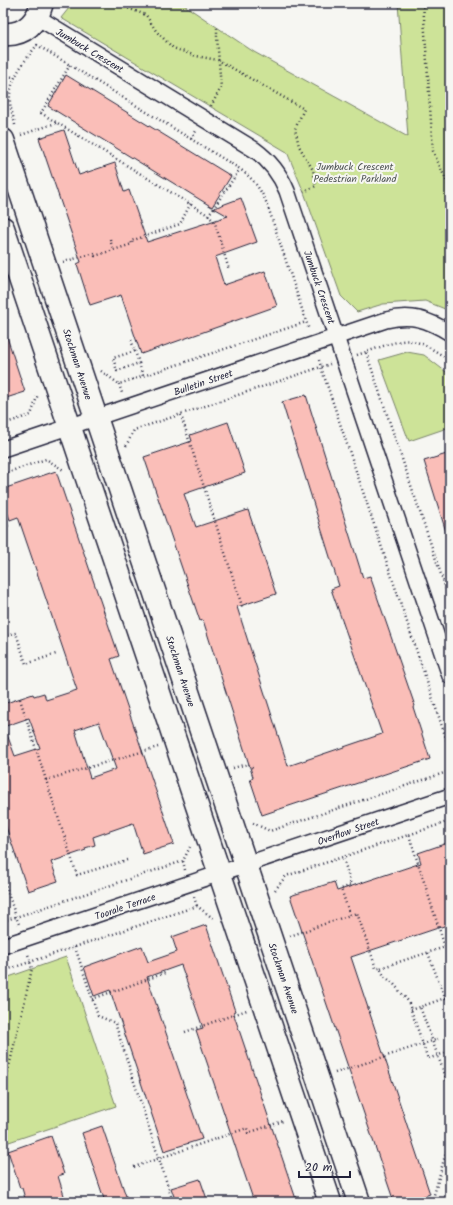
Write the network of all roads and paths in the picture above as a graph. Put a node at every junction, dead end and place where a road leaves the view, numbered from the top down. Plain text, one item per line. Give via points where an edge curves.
1 (105, 3) edge
2 (423, 3) edge
3 (39, 10) edge
4 (217, 28) dead end
5 (5, 39) edge
6 (218, 60) junction
7 (70, 65) junction
8 (3, 76) edge
9 (14, 77) junction
10 (203, 119) junction
11 (58, 122) junction
12 (13, 137) edge
13 (191, 139) junction
14 (240, 169) junction
15 (450, 190) edge
16 (289, 197) junction
17 (191, 202) junction
18 (208, 215) junction
19 (3, 228) edge
20 (110, 239) dead end
21 (113, 250) junction
22 (59, 256) dead end
23 (229, 270) dead end
24 (450, 333) edge
25 (336, 337) junction
26 (131, 340) dead end
27 (135, 351) junction
28 (450, 361) edge
29 (139, 363) junction
30 (98, 368) dead end
31 (143, 376) junction
32 (39, 392) dead end
33 (181, 415) junction
34 (96, 418) junction
35 (3, 424) edge
36 (70, 427) junction
37 (125, 448) dead end
38 (3, 449) edge
39 (66, 473) dead end
40 (3, 474) edge
41 (3, 516) edge
42 (11, 525) dead end
43 (5, 527) edge
44 (450, 601) edge
45 (243, 609) dead end
46 (3, 636) edge
47 (56, 654) dead end
48 (450, 676) edge
49 (20, 699) dead end
50 (450, 750) edge
51 (161, 754) dead end
52 (230, 761) dead end
53 (255, 769) dead end
54 (450, 771) edge
55 (46, 780) junction
56 (450, 796) edge
57 (450, 821) edge
58 (250, 822) dead end
59 (409, 835) junction
60 (192, 844) dead end
61 (343, 857) junction
62 (127, 860) dead end
63 (246, 865) junction
64 (220, 874) junction
65 (3, 878) edge
66 (274, 891) dead end
67 (434, 900) dead end
68 (430, 901) junction
69 (350, 915) junction
70 (16, 917) junction
71 (3, 921) edge
72 (217, 922) dead end
73 (287, 929) dead end
74 (289, 936) junction
75 (24, 940) junction
76 (292, 944) dead end
77 (3, 946) edge
78 (75, 947) junction
79 (428, 953) junction
80 (31, 962) junction
81 (380, 968) junction
82 (3, 972) edge
83 (165, 973) dead end
84 (92, 999) junction
85 (420, 1007) junction
86 (247, 1010) dead end
87 (411, 1010) junction
88 (185, 1032) dead end
89 (438, 1039) dead end
90 (433, 1041) junction
91 (423, 1044) junction
92 (450, 1051) edge
93 (438, 1056) junction
94 (337, 1080) dead end
95 (450, 1089) edge
96 (3, 1092) edge
97 (285, 1120) dead end
98 (450, 1138) edge
99 (159, 1159) junction
100 (134, 1167) dead end
101 (173, 1202) edge
102 (330, 1202) edge
103 (359, 1202) edge
104 (432, 1202) edge

1 - 6 path via 146,15 156,31 173,48
2 - 15 path via 434,151
3 - 5 street via 34,22 27,28
3 - 10 street, Jumbuck Crescent
4 - 6 path
6 - 10 path via 221,88
6 - 16 path via 304,109 295,129 299,146 313,170 316,186
7 - 9 path via 37,45
7 - 11 path via 41,113
7 - 13 path
8 - 9 path
9 - 12 path via 10,94
10 - 13 path
10 - 16 street, Jumbuck Crescent via 264,157 278,172
11 - 12 path
11 - 17 path
12 - 34 street, Stockman Avenue
13 - 14 path
14 - 18 path
14 - 31 path via 256,183 267,204 306,322
16 - 25 street, Jumbuck Crescent
17 - 18 path
17 - 21 path via 180,224
18 - 23 path via 215,223
19 - 36 street
20 - 21 path
21 - 22 path via 61,263
24 - 25 street, Bulletin Street via 429,321 408,317 386,320
25 - 34 street, Bulletin Street
25 - 48 street, Jumbuck Crescent
26 - 27 path
27 - 29 path
27 - 29 path via 113,358 117,371
28 - 44 path via 414,341 403,341 366,352
29 - 31 path
30 - 31 path via 119,384
32 - 35 path via 31,415
33 - 37 path via 134,430
33 - 45 path
33 - 50 path via 321,367
34 - 36 street, Bulletin Street
34 - 63 street, Stockman Avenue
36 - 38 street, Bulletin Street
36 - 64 street
39 - 40 path via 46,459
41 - 43 path
42 - 43 path
46 - 47 path via 16,633 26,664
49 - 55 path
51 - 55 path via 158,746
52 - 53 path via 232,769 247,764
54 - 58 path via 270,831
55 - 62 path via 77,875
56 - 63 street, Overflow Street
57 - 59 path
59 - 61 path
59 - 68 path
60 - 70 path via 183,861
61 - 66 path via 286,876
61 - 69 path via 350,885 340,889
63 - 64 street, Toorale Terrace
63 - 103 street, Stockman Avenue
64 - 75 street, Toorale Terrace
64 - 102 street
65 - 70 path
67 - 68 path
68 - 79 path via 445,946
69 - 74 path
69 - 81 path via 357,913 376,968
70 - 71 path
70 - 75 path
72 - 78 path via 197,906
73 - 74 path
74 - 76 path
75 - 77 street, Toorale Terrace
75 - 80 path
78 - 80 path
78 - 84 path
79 - 81 path
79 - 85 path via 445,998
80 - 82 path
80 - 96 path via 32,968
81 - 87 path via 384,976 408,1001
83 - 84 path
84 - 99 path via 98,1016 115,1023
85 - 87 path
85 - 90 path
86 - 88 path
87 - 91 path
89 - 90 path
90 - 91 path
90 - 93 path
91 - 93 path via 428,1059
91 - 94 path via 334,1072
92 - 93 path
93 - 95 path
97 - 99 path via 248,1133 247,1128
98 - 104 path
99 - 100 path
99 - 101 path

